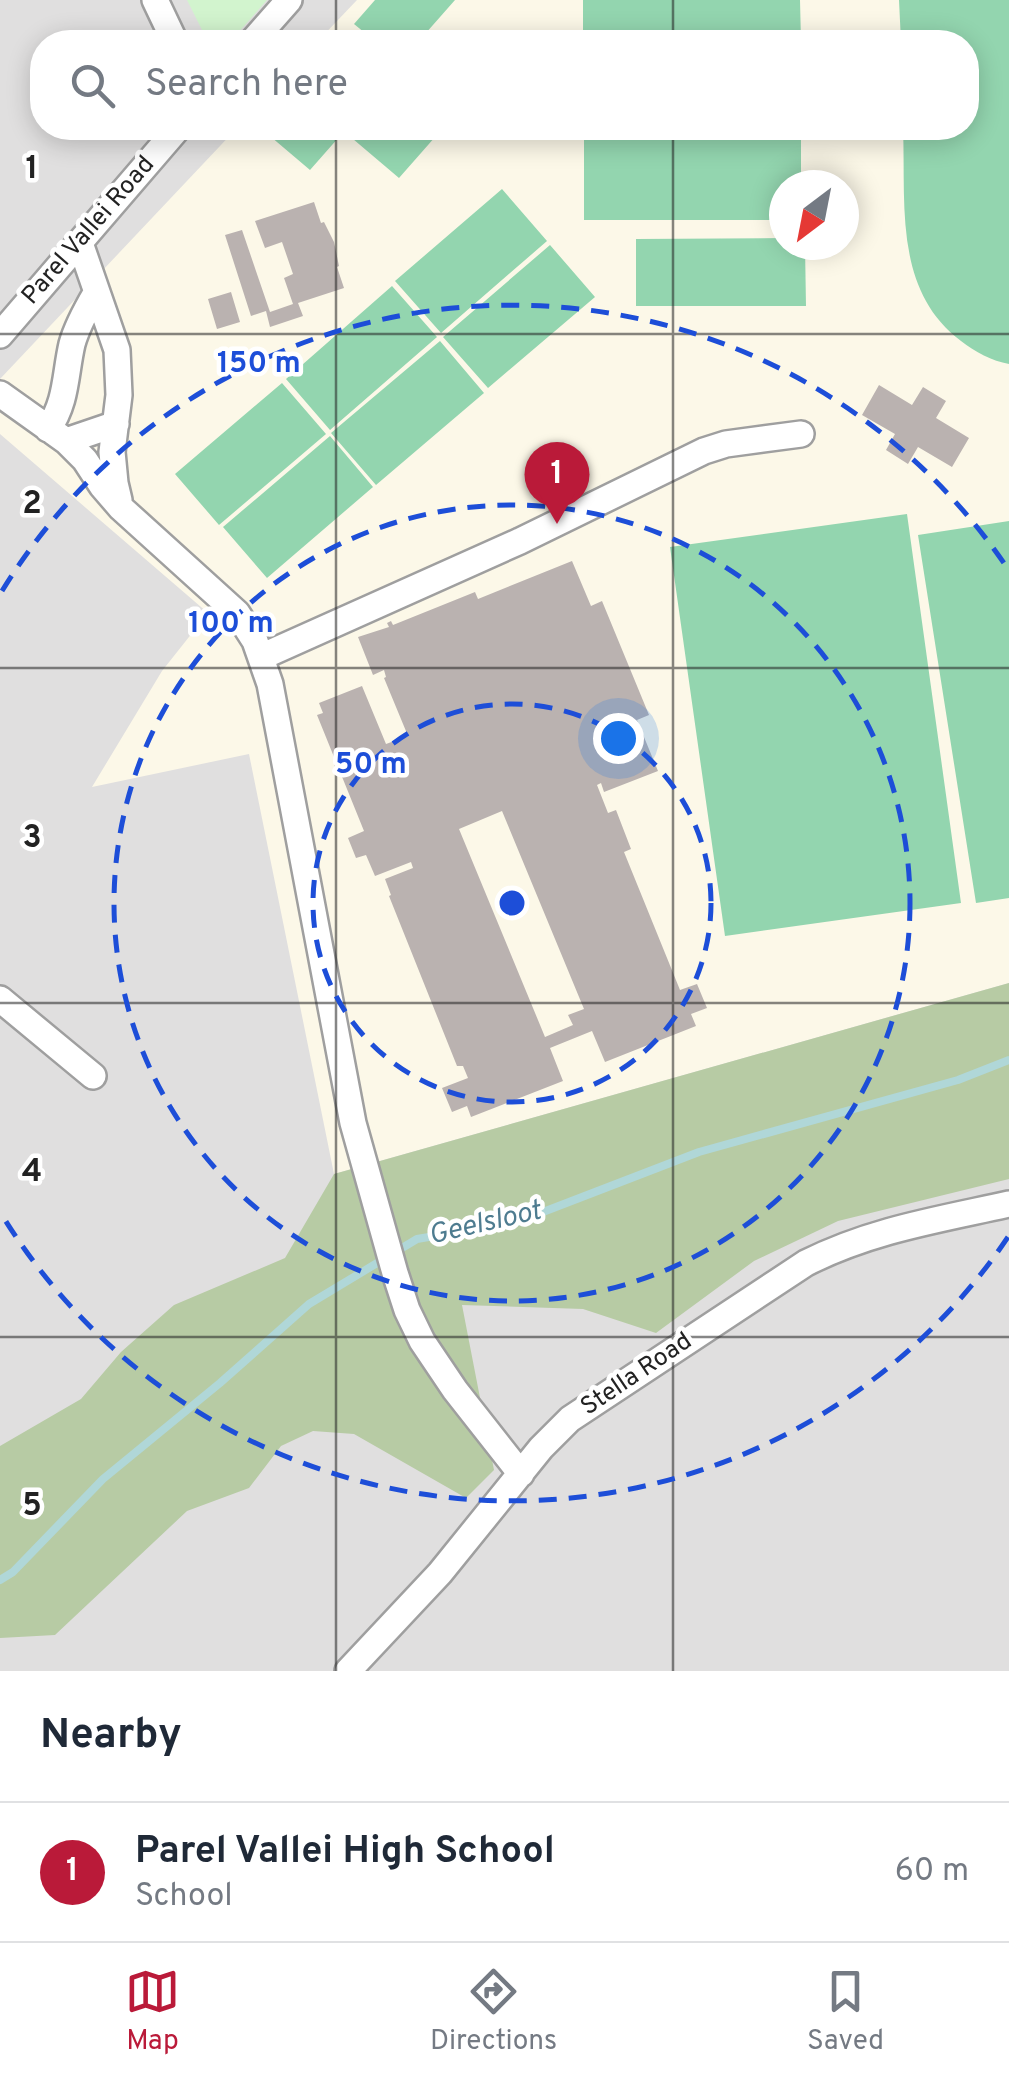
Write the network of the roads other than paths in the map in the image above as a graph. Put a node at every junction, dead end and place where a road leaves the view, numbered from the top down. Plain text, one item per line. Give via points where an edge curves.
1 (154, 0) edge
2 (289, 0) edge
3 (169, 30) edge
4 (263, 30) edge
5 (168, 140) edge
6 (80, 243) junction
7 (96, 293) junction
8 (0, 335) edge
9 (0, 394) edge
10 (116, 424) junction
11 (801, 434) dead end
12 (57, 435) junction
13 (121, 508) junction
14 (261, 657) junction
15 (0, 999) edge
16 (93, 1076) dead end
17 (1009, 1204) edge
18 (520, 1474) junction
19 (348, 1671) edge

1 - 3 street
2 - 4 street
5 - 6 street, Parel Vallei Road
6 - 7 street
6 - 8 street, Parel Vallei Road
7 - 10 street via 117,350
7 - 12 street via 77,328
9 - 12 street
10 - 12 street
10 - 13 street via 112,466
11 - 14 street via 704,450
12 - 13 street
13 - 14 street via 237,613
14 - 18 street via 353,1123 401,1292 422,1341
15 - 16 street
17 - 18 street, Stella Road via 887,1230 806,1262 570,1420
18 - 19 street, Stella Road

